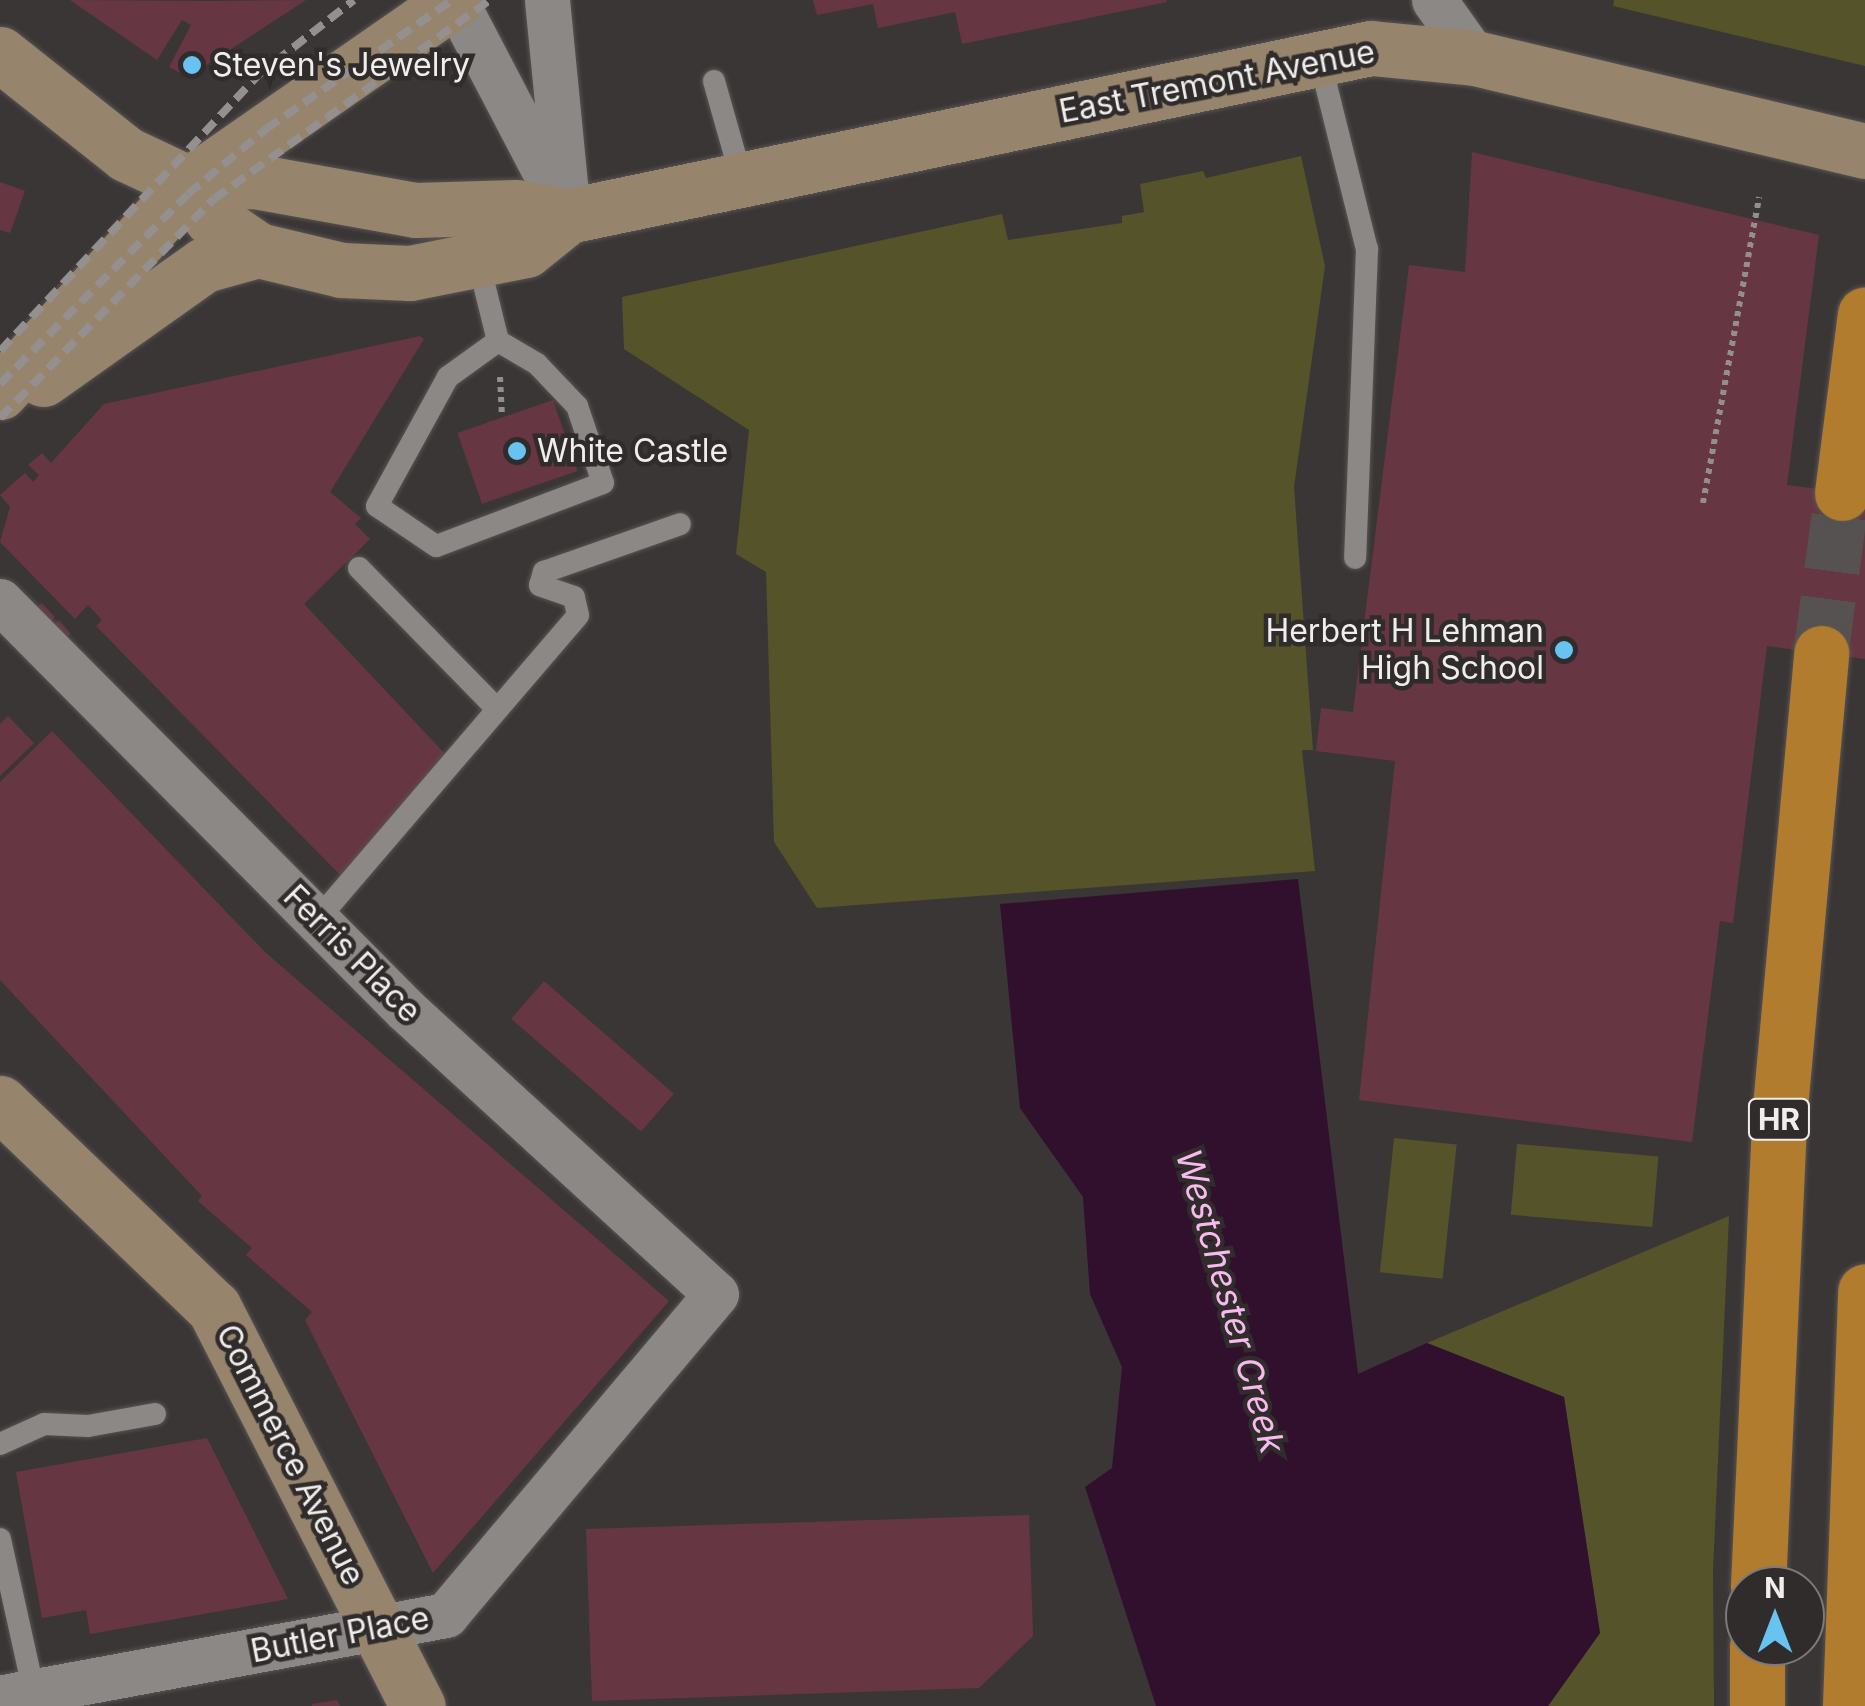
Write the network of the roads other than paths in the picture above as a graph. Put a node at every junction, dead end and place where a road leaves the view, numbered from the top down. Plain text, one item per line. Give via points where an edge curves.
1 (455, 0) edge
2 (547, 0) edge
3 (1434, 0) edge
4 (0, 54) edge
5 (1319, 57) junction
6 (1475, 58) junction
7 (714, 81) dead end
8 (1865, 152) edge
9 (742, 180) junction
10 (190, 184) junction
11 (568, 216) junction
12 (258, 250) junction
13 (478, 260) junction
14 (1865, 314) edge
15 (498, 341) junction
16 (0, 392) edge
17 (0, 409) edge
18 (1842, 493) tunnel mouth
19 (680, 524) dead end
20 (1355, 558) dead end
21 (360, 568) dead end
22 (0, 601) edge
23 (1821, 653) tunnel mouth
24 (496, 708) junction
25 (317, 920) junction
26 (0, 1103) edge
27 (1865, 1291) edge
28 (716, 1294) joint
29 (155, 1414) dead end
30 (0, 1444) edge
31 (0, 1539) edge
32 (1759, 1566) edge
33 (380, 1629) junction
34 (1757, 1666) edge
35 (17, 1695) edge
36 (418, 1706) edge
37 (1757, 1706) edge
38 (1850, 1706) edge

1 - 10 main road
1 - 11 street
2 - 11 street
3 - 6 street
4 - 10 main road via 126,154
5 - 6 main road, East Tremont Avenue via 1371,48
5 - 9 main road, East Tremont Avenue
5 - 20 lane via 1366,249
6 - 8 main road, East Tremont Avenue
7 - 9 lane
9 - 11 main road, East Tremont Avenue
10 - 11 main road, East Tremont Avenue via 254,181 382,207 516,208
10 - 12 main road, East Tremont Avenue via 211,218
10 - 16 main road
11 - 13 main road, East Tremont Avenue via 526,250
12 - 13 main road, East Tremont Avenue via 340,270 410,273
12 - 17 main road via 204,265
13 - 15 lane
14 - 18 highway
15 - 15 lane via 448,377 377,506 436,546 603,483 576,406 537,364
19 - 24 lane via 544,572 540,585 574,597 578,615
21 - 24 lane
22 - 25 street, Ferris Place
23 - 32 highway, HR via 1780,1107
24 - 25 lane
25 - 28 street, Ferris Place
26 - 33 main road, Commerce Avenue via 214,1308
27 - 38 highway
28 - 33 street, Butler Place via 446,1615
29 - 30 lane via 88,1426 44,1424
31 - 35 lane
33 - 35 street, Butler Place
33 - 36 main road, Commerce Avenue
34 - 37 highway

